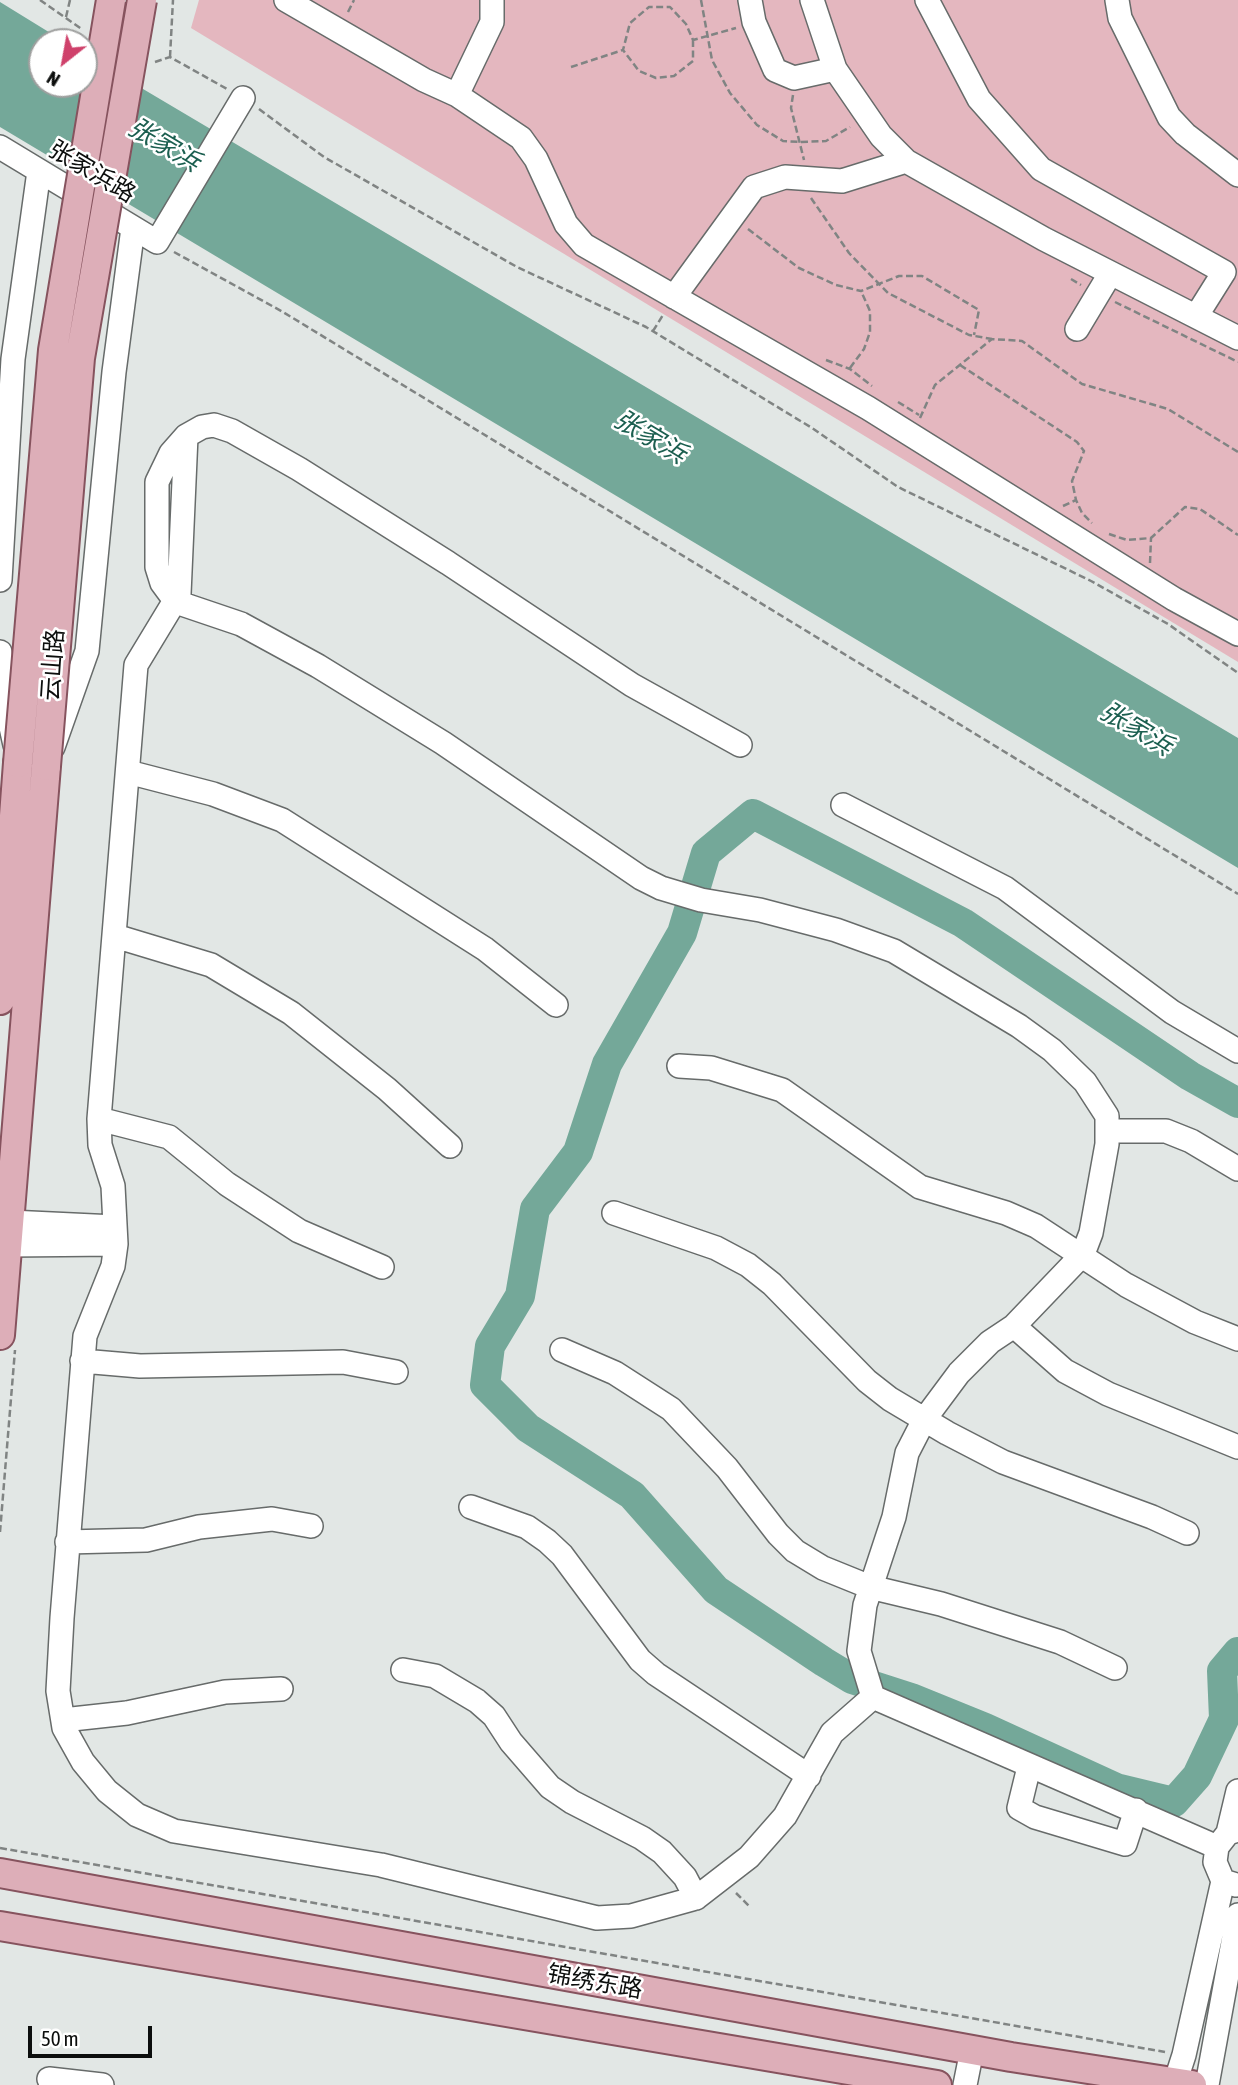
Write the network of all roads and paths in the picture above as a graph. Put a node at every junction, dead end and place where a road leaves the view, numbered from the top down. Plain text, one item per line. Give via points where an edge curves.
1 (40, 0) edge
2 (70, 0) edge
3 (111, 0) edge
4 (142, 0) edge
5 (173, 0) edge
6 (286, 0) edge
7 (492, 0) edge
8 (701, 0) edge
9 (750, 0) edge
10 (812, 0) edge
11 (927, 0) edge
12 (1117, 0) edge
13 (66, 17) junction
14 (747, 25) dead end
15 (81, 28) edge
16 (707, 35) junction
17 (693, 40) junction
18 (624, 50) junction
19 (170, 57) junction
20 (147, 62) dead end
21 (570, 67) dead end
22 (835, 69) junction
23 (794, 78) junction
24 (457, 95) junction
25 (243, 98) junction
26 (866, 117) junction
27 (800, 142) junction
28 (0, 147) edge
29 (906, 161) junction
30 (39, 171) junction
31 (1238, 175) edge
32 (808, 179) junction
33 (732, 216) junction
34 (133, 228) junction
35 (162, 233) junction
36 (1110, 274) junction
37 (1071, 279) dead end
38 (878, 283) junction
39 (861, 291) junction
40 (1097, 295) junction
41 (674, 297) junction
42 (1197, 315) junction
43 (1077, 329) dead end
44 (974, 335) dead end
45 (1238, 338) edge
46 (992, 339) junction
47 (1238, 362) edge
48 (960, 365) junction
49 (850, 369) dead end
50 (917, 437) junction
51 (1238, 453) edge
52 (1238, 535) edge
53 (0, 580) edge
54 (176, 602) junction
55 (1238, 634) edge
56 (0, 652) edge
57 (1238, 673) edge
58 (740, 745) dead end
59 (32, 764) junction
60 (128, 772) junction
61 (843, 805) dead end
62 (1238, 894) edge
63 (114, 936) junction
64 (0, 1000) edge
65 (556, 1005) dead end
66 (1238, 1051) edge
67 (679, 1066) dead end
68 (99, 1119) junction
69 (1107, 1131) junction
70 (450, 1146) dead end
71 (1238, 1169) edge
72 (614, 1213) dead end
73 (9, 1234) junction
74 (116, 1236) junction
75 (1083, 1254) junction
76 (382, 1267) dead end
77 (1014, 1326) junction
78 (0, 1335) edge
79 (1238, 1339) edge
80 (562, 1350) dead end
81 (82, 1361) junction
82 (396, 1372) dead end
83 (924, 1420) junction
84 (1238, 1447) edge
85 (471, 1507) dead end
86 (311, 1525) dead end
87 (1187, 1533) dead end
88 (67, 1542) junction
89 (870, 1587) junction
90 (1115, 1668) dead end
91 (403, 1670) dead end
92 (869, 1687) junction
93 (281, 1689) dead end
94 (63, 1720) junction
95 (1029, 1767) junction
96 (809, 1776) junction
97 (1238, 1791) edge
98 (1136, 1810) junction
99 (1228, 1837) edge
100 (0, 1848) edge
101 (0, 1873) edge
102 (1231, 1883) edge
103 (696, 1898) junction
104 (1238, 1915) edge
105 (0, 1926) edge
106 (972, 2050) junction
107 (1184, 2055) junction
108 (49, 2079) dead end
109 (1184, 2084) edge
110 (102, 2085) edge
111 (937, 2085) edge
112 (965, 2085) edge
113 (1207, 2085) edge

1 - 13 path
2 - 13 path
3 - 59 main road, 云山路, bridge via 53,350
4 - 59 main road, 云山路, bridge via 80,358
5 - 19 path
6 - 24 street
7 - 24 street via 492,22
8 - 16 path
9 - 23 street via 754,22 775,71
10 - 22 street
11 - 42 street via 979,99 1041,169 1224,272
12 - 31 street via 1125,28 1169,117
13 - 15 path
14 - 16 path
16 - 17 path
16 - 27 path via 712,60 730,93 757,125 783,141
17 - 18 path via 693,61 674,76 656,79 639,71
17 - 18 path via 670,7 649,6 630,23
18 - 21 path
19 - 20 path
19 - 25 path
22 - 23 street
22 - 26 street
23 - 27 path via 791,108
24 - 41 street via 521,138 536,159 566,224 584,244
25 - 35 street
25 - 57 path via 324,158 517,267 646,327 898,486 1091,581 1168,624
26 - 27 path via 826,141
26 - 29 street
27 - 32 path
28 - 30 street, 张家浜路
29 - 32 street via 842,181
29 - 36 street
30 - 34 street, 张家浜路
30 - 53 street via 13,359
32 - 33 street via 785,177 754,187
32 - 38 path via 811,198 849,253
33 - 39 path via 799,268
33 - 41 street
34 - 35 street, 张家浜路
34 - 59 street via 87,651
35 - 62 path via 283,312
36 - 40 street
36 - 42 street
37 - 40 path
38 - 39 path
38 - 44 path via 898,276 922,276 979,310
38 - 46 path via 919,312 969,335
39 - 49 path via 870,311 870,332
40 - 43 street
40 - 47 path
41 - 50 street
42 - 45 street
46 - 48 path
46 - 51 path via 1022,341 1082,384 1168,409
48 - 50 path via 935,385 920,416
48 - 52 path via 1077,442 1084,451 1072,481 1076,500 1101,532 1127,540 1152,538 1185,507 1200,509
50 - 55 street via 1174,599
54 - 58 street via 186,436 214,425 252,440 632,685
54 - 60 street via 136,664
54 - 69 street via 241,624 318,666 443,743 640,878 661,888 836,930 894,951 1052,1050 1085,1082 1107,1116
56 - 59 street via 5,700
59 - 64 main road, 云山路
59 - 73 main road, 云山路
60 - 63 street
60 - 65 street via 213,794 282,820 485,949
61 - 66 street via 1005,888 1172,1012
63 - 68 street
63 - 70 street via 211,965 291,1013
67 - 75 street via 710,1068 782,1090 920,1187 1006,1213
68 - 74 street via 100,1145 113,1186
68 - 76 street via 169,1138 226,1184 299,1231
69 - 71 street via 1166,1131
69 - 75 street via 1103,1173
72 - 83 street via 716,1248 748,1265 867,1381
73 - 74 street
73 - 78 main road, 云山路
74 - 81 street via 113,1266 85,1336
75 - 77 street
75 - 79 street via 1126,1285
77 - 83 street via 959,1373
77 - 84 street via 1075,1376 1119,1399
80 - 89 street via 615,1373 671,1409 698,1434 795,1551 843,1578
81 - 82 street via 140,1366 343,1362
81 - 88 street
83 - 87 street via 1003,1462
83 - 89 street via 907,1453 894,1517
85 - 96 street via 527,1527 547,1541 640,1660
86 - 88 street via 272,1519 199,1527 146,1540
88 - 94 street via 58,1691
89 - 90 street via 989,1618 1060,1642
89 - 92 street via 859,1633
91 - 103 street via 435,1676 477,1701 550,1787 662,1852 685,1877
92 - 95 street
92 - 96 street via 832,1733
93 - 94 street via 225,1692 127,1713
94 - 103 street via 83,1762 107,1791 136,1815 174,1831 381,1865 597,1918 631,1916
95 - 98 street
95 - 98 street via 1019,1808 1035,1817 1125,1844
96 - 103 street via 786,1816 749,1857
97 - 99 street
98 - 99 street
99 - 102 street via 1215,1862
100 - 107 path
101 - 106 main road, 锦绣东路
102 - 107 street
104 - 113 street
105 - 111 main road, 锦绣东路
106 - 109 main road, 锦绣东路
106 - 112 street
107 - 109 street
108 - 110 street

